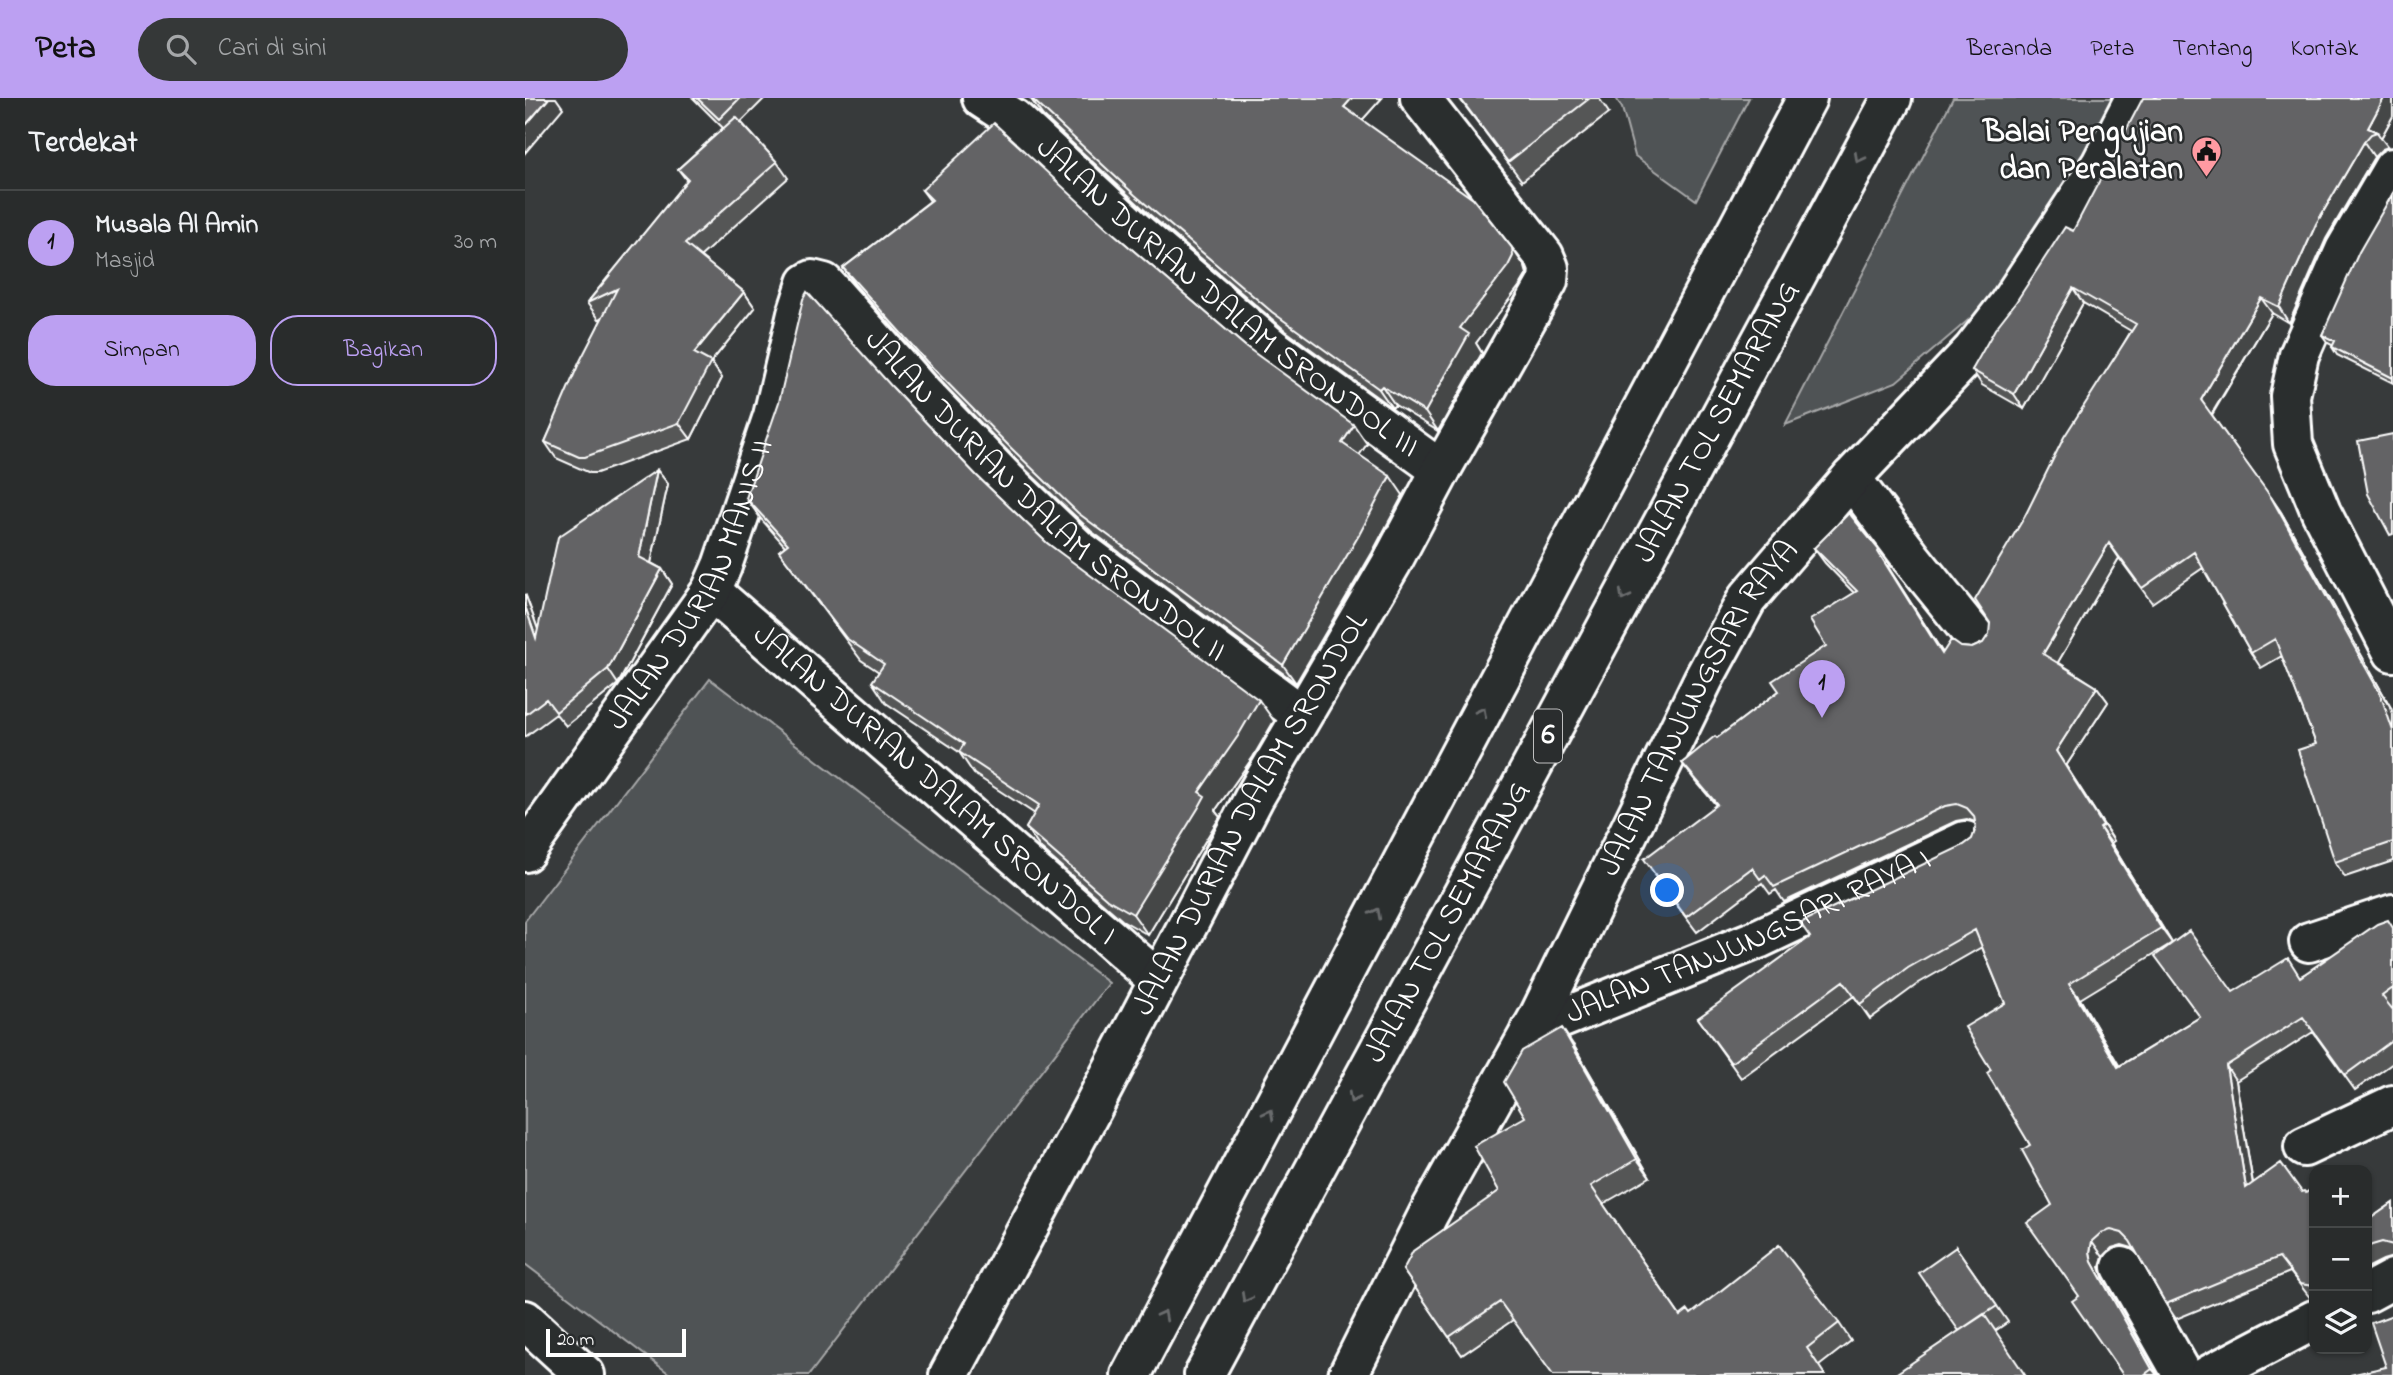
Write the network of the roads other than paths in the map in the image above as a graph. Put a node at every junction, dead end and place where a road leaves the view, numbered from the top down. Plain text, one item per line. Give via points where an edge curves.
1 (982, 98) edge
2 (1420, 98) edge
3 (1807, 98) edge
4 (1892, 98) edge
5 (2135, 98) edge
6 (2393, 168) edge
7 (803, 293) joint
8 (1441, 470) junction
9 (1851, 478) junction
10 (711, 591) junction
11 (1979, 642) edge
12 (2393, 652) edge
13 (1301, 715) junction
14 (1965, 841) edge
15 (525, 852) edge
16 (2393, 914) edge
17 (2309, 942) dead end
18 (1158, 980) junction
19 (1530, 1031) junction
20 (2393, 1105) edge
21 (2304, 1147) dead end
22 (2122, 1267) dead end
23 (2393, 1279) edge
24 (2371, 1291) edge
25 (525, 1320) edge
26 (2309, 1323) edge
27 (585, 1375) edge
28 (949, 1375) edge
29 (1131, 1375) edge
30 (1204, 1375) edge
31 (1348, 1375) edge
32 (2183, 1375) edge
33 (2209, 1375) edge

1 - 8 main road, JALAN DURIAN DALAM SRONDOL III via 1014,119 1272,348
2 - 8 main road, JALAN DURIAN DALAM SRONDOL via 1549,268 1548,281
29 -> 3 main road, 6
4 -> 30 main road, JALAN TOL SEMARANG / 6
5 - 9 main road, JALAN TANJUNGSARI RAYA via 2101,164 2008,305 1973,350
6 - 12 main road via 2345,250 2299,355 2290,396 2293,444 2321,512
7 - 10 main road, JALAN DURIAN MANIS II via 773,416
7 - 13 main road, JALAN DURIAN DALAM SRONDOL II via 812,280 824,283 932,404 1077,548
8 - 13 main road, JALAN DURIAN DALAM SRONDOL
9 - 11 main road
9 - 19 main road, JALAN TANJUNGSARI RAYA via 1747,599
10 - 15 main road, JALAN DURIAN MANIS II
10 - 18 main road, JALAN DURIAN DALAM SRONDOL I
13 - 18 main road, JALAN DURIAN DALAM SRONDOL
14 - 19 main road, JALAN TANJUNGSARI RAYA I via 1758,939
16 - 17 main road
18 - 28 main road, JALAN DURIAN DALAM SRONDOL
19 - 31 main road, JALAN TANJUNGSARI RAYA via 1428,1215
20 - 21 main road
22 - 32 main road
23 - 24 main road
25 - 27 main road
26 - 33 main road

